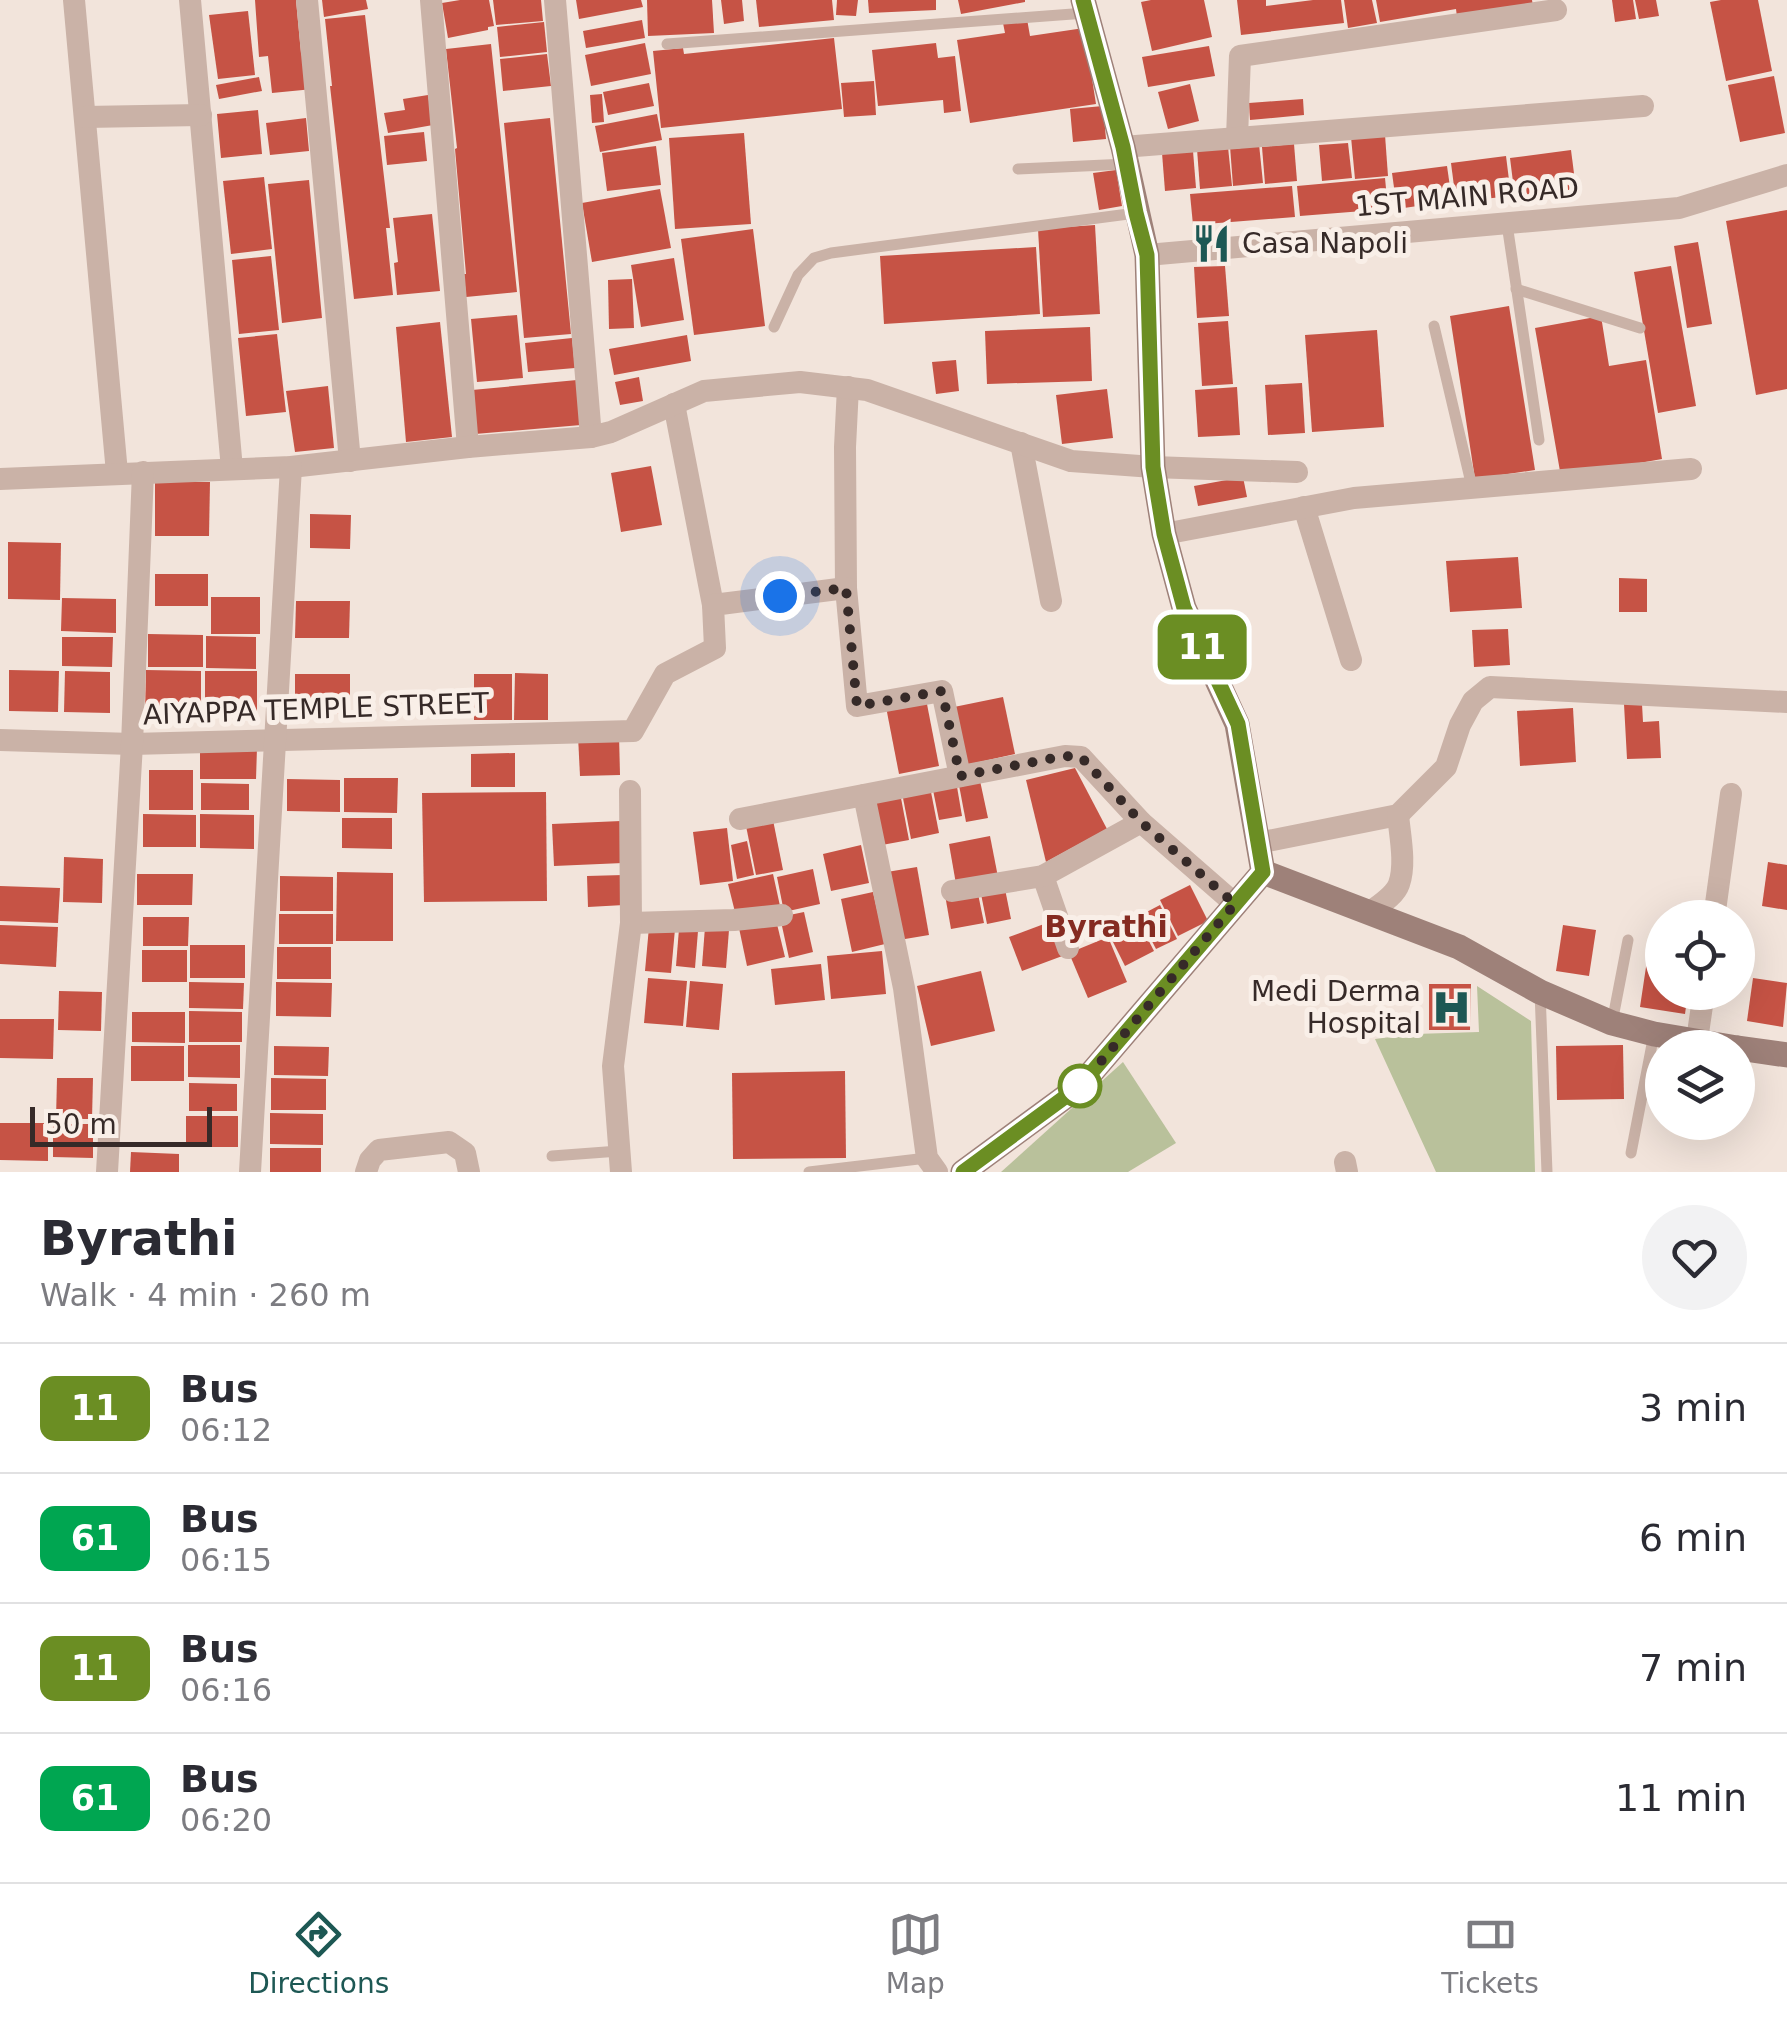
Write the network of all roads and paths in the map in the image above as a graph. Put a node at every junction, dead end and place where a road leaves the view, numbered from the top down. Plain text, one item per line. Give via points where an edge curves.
1 (74, 0) edge
2 (190, 0) edge
3 (307, 0) edge
4 (430, 0) edge
5 (556, 0) edge
6 (1085, 6) edge
7 (1556, 10) dead end
8 (666, 44) dead end
9 (1643, 106) dead end
10 (201, 115) junction
11 (85, 117) junction
12 (1237, 138) junction
13 (1125, 156) junction
14 (1018, 169) dead end
15 (1787, 175) edge
16 (1136, 213) junction
17 (1507, 224) junction
18 (1147, 255) junction
19 (1516, 289) junction
20 (1434, 326) dead end
21 (774, 327) dead end
22 (1640, 328) dead end
23 (848, 387) junction
24 (674, 404) junction
25 (591, 437) junction
26 (1539, 440) dead end
27 (1021, 443) junction
28 (468, 448) junction
29 (350, 460) junction
30 (1153, 467) junction
31 (291, 468) junction
32 (232, 469) junction
33 (1691, 469) dead end
34 (143, 472) junction
35 (1297, 472) dead end
36 (117, 473) junction
37 (0, 479) edge
38 (1472, 488) junction
39 (1304, 507) junction
40 (1164, 534) junction
41 (846, 588) junction
42 (1050, 601) dead end
43 (714, 605) junction
44 (1351, 660) dead end
45 (1787, 702) edge
46 (274, 738) junction
47 (0, 740) edge
48 (132, 744) junction
49 (960, 776) junction
50 (630, 791) dead end
51 (864, 794) junction
52 (1732, 794) dead end
53 (1398, 815) junction
54 (740, 818) dead end
55 (1141, 822) junction
56 (1258, 843) junction
57 (1263, 872) junction
58 (1043, 876) junction
59 (952, 891) dead end
60 (1717, 900) edge
61 (1235, 904) junction
62 (1369, 913) junction
63 (782, 915) dead end
64 (632, 923) junction
65 (1628, 940) dead end
66 (1068, 948) dead end
67 (1540, 992) junction
68 (1612, 1023) junction
69 (1645, 1032) edge
70 (1755, 1051) edge
71 (1787, 1056) edge
72 (1645, 1081) edge
73 (1631, 1153) dead end
74 (552, 1156) dead end
75 (620, 1162) edge
76 (932, 1165) edge
77 (107, 1172) edge
78 (250, 1172) edge
79 (366, 1172) edge
80 (469, 1172) edge
81 (808, 1172) edge
82 (963, 1172) edge
83 (1547, 1172) edge

1 - 11 street
2 - 10 street
3 - 29 street
4 - 28 street
5 - 25 street
6 - 8 lane
6 - 13 main road
7 - 12 street via 1240,56
9 - 12 street
10 - 11 street
10 - 32 street
11 - 36 street
12 - 13 street
13 - 14 lane
13 - 16 main road
15 - 17 street, 1ST MAIN ROAD via 1679,208
16 - 18 main road
16 - 21 lane via 814,258 798,275
17 - 18 street, 1ST MAIN ROAD
17 - 19 lane
18 - 30 main road
19 - 22 lane
19 - 26 lane
20 - 38 lane
23 - 24 street via 800,382 704,390
23 - 27 street
23 - 41 street
24 - 25 street
24 - 43 street
25 - 28 street
27 - 30 street via 1071,461
27 - 42 street
28 - 29 street
29 - 31 street
30 - 35 street
30 - 40 main road
31 - 32 street
31 - 46 street
32 - 34 street
33 - 38 street
34 - 36 street
34 - 48 street
36 - 37 street
38 - 39 street
39 - 40 street
39 - 44 street
40 - 56 main road via 1184,608 1238,724
41 - 43 street
41 - 49 street via 857,706 942,691
43 - 46 street, AIYAPPA TEMPLE STREET via 715,648 665,674 633,731
45 - 53 street via 1490,687 1473,700 1446,767
46 - 48 street, AIYAPPA TEMPLE STREET
46 - 78 street
47 - 48 street, AIYAPPA TEMPLE STREET
48 - 77 street
49 - 51 street
49 - 55 street via 1081,757
50 - 64 street
51 - 54 street
51 - 76 street
52 - 60 street
53 - 56 street
53 - 62 street via 1399,884
55 - 58 street
55 - 61 street
56 - 57 main road
57 - 61 main road
57 - 62 main road
58 - 59 street
58 - 66 street
61 - 82 main road via 1080,1086
62 - 67 main road via 1458,947
63 - 64 street
64 - 75 street via 613,1066
65 - 68 lane
67 - 68 main road
67 - 83 lane
68 - 69 main road
70 - 71 main road
72 - 73 lane
74 - 75 lane
76 - 81 lane
79 - 80 street via 379,1150 449,1142 465,1152

